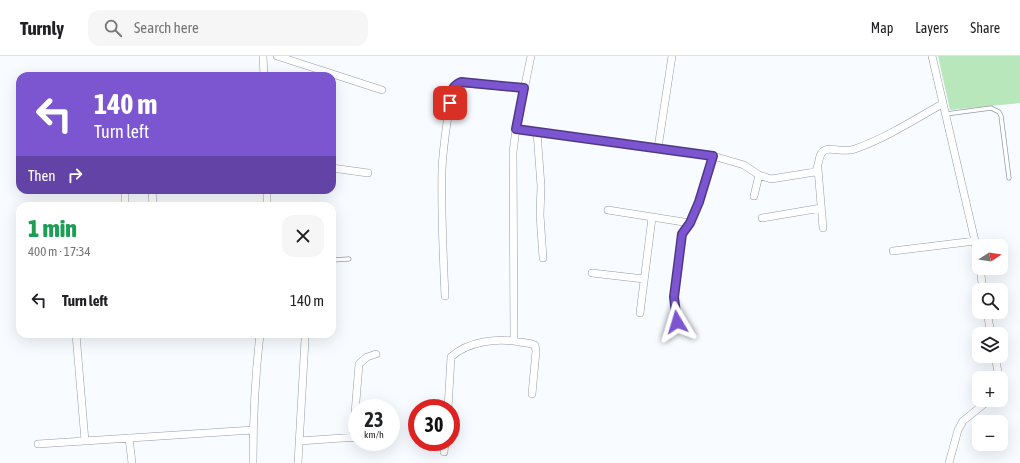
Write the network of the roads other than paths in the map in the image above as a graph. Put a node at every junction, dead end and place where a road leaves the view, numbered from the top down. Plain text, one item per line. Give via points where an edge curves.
1 (263, 56) edge
2 (277, 56) edge
3 (531, 56) edge
4 (672, 56) edge
5 (932, 56) edge
6 (264, 72) edge
7 (326, 72) edge
8 (336, 75) edge
9 (524, 88) junction
10 (382, 90) dead end
11 (942, 104) junction
12 (945, 114) junction
13 (516, 129) junction
14 (537, 132) junction
15 (658, 148) junction
16 (713, 156) junction
17 (336, 169) edge
18 (818, 169) junction
19 (368, 173) dead end
20 (759, 175) junction
21 (1009, 178) dead end
22 (754, 196) dead end
23 (821, 208) junction
24 (608, 210) dead end
25 (652, 218) junction
26 (762, 218) dead end
27 (690, 223) junction
28 (824, 228) dead end
29 (975, 239) edge
30 (972, 241) edge
31 (893, 251) dead end
32 (543, 258) dead end
33 (349, 259) dead end
34 (336, 260) edge
35 (592, 272) dead end
36 (644, 279) junction
37 (445, 296) dead end
38 (640, 313) dead end
39 (677, 322) dead end
40 (76, 338) edge
41 (260, 338) edge
42 (305, 340) dead end
43 (515, 341) junction
44 (376, 354) dead end
45 (532, 394) dead end
46 (357, 399) edge
47 (449, 399) edge
48 (981, 407) edge
49 (253, 430) junction
50 (129, 438) junction
51 (348, 438) edge
52 (85, 441) junction
53 (300, 441) junction
54 (38, 444) dead end
55 (132, 463) edge
56 (253, 463) edge
57 (298, 463) edge
58 (949, 463) edge

1 - 6 street
2 - 7 street
3 - 9 street
4 - 15 street
5 - 11 street
8 - 10 street
9 - 13 street
9 - 37 street via 461,82 452,90 442,169
11 - 12 street
11 - 18 street via 876,141 849,151 825,150 820,156
12 - 21 lane via 991,108 999,112
12 - 29 street
13 - 14 street
13 - 43 street via 513,152
14 - 15 street
14 - 32 street
15 - 16 street
16 - 20 street via 744,165
16 - 27 street
17 - 19 street
18 - 20 street via 815,172 770,179
18 - 23 street
20 - 22 street
23 - 26 street
23 - 28 street
24 - 25 street
25 - 27 street
25 - 36 street
27 - 39 street via 682,234 674,297
30 - 31 street
33 - 34 lane
35 - 36 street
36 - 38 street
40 - 52 street
41 - 49 street
42 - 53 street
43 - 45 street via 535,345
43 - 47 street via 483,342 458,351 451,357
44 - 46 street via 359,364
48 - 58 street via 968,416 958,430
49 - 50 street
49 - 56 street
50 - 52 street
50 - 55 street
51 - 53 street
52 - 54 street
53 - 57 street

